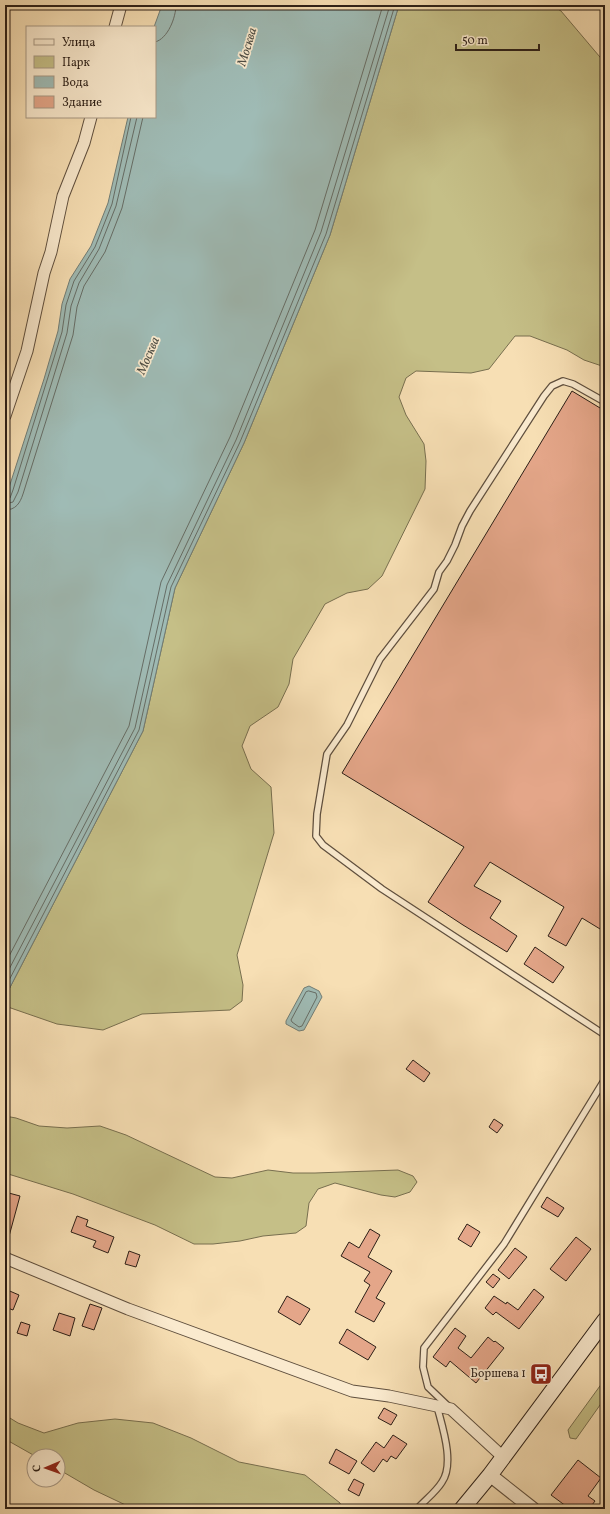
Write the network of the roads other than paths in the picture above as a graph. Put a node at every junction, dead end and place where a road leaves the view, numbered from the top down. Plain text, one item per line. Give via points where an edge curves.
1 (121, 5) edge
2 (115, 26) edge
3 (91, 118) edge
4 (605, 402) edge
5 (5, 416) edge
6 (605, 1035) edge
7 (605, 1079) edge
8 (5, 1258) edge
9 (605, 1320) edge
10 (437, 1406) junction
11 (451, 1409) junction
12 (503, 1457) junction
13 (490, 1475) junction
14 (417, 1509) edge
15 (462, 1509) edge
16 (533, 1509) edge

1 - 2 street
3 - 5 street via 84,143 63,196 27,350
4 - 6 lane via 563,381 552,386 540,402 470,511 455,546 439,572 434,589 380,658 347,726 328,754 317,814 316,836 323,845 382,889
7 - 11 lane via 504,1244 424,1348 423,1368 428,1387
8 - 10 street via 128,1310 352,1391
9 - 12 main road
10 - 11 street
10 - 14 lane via 444,1431 448,1469 442,1481
11 - 12 street
12 - 13 main road
13 - 15 main road
13 - 16 street

